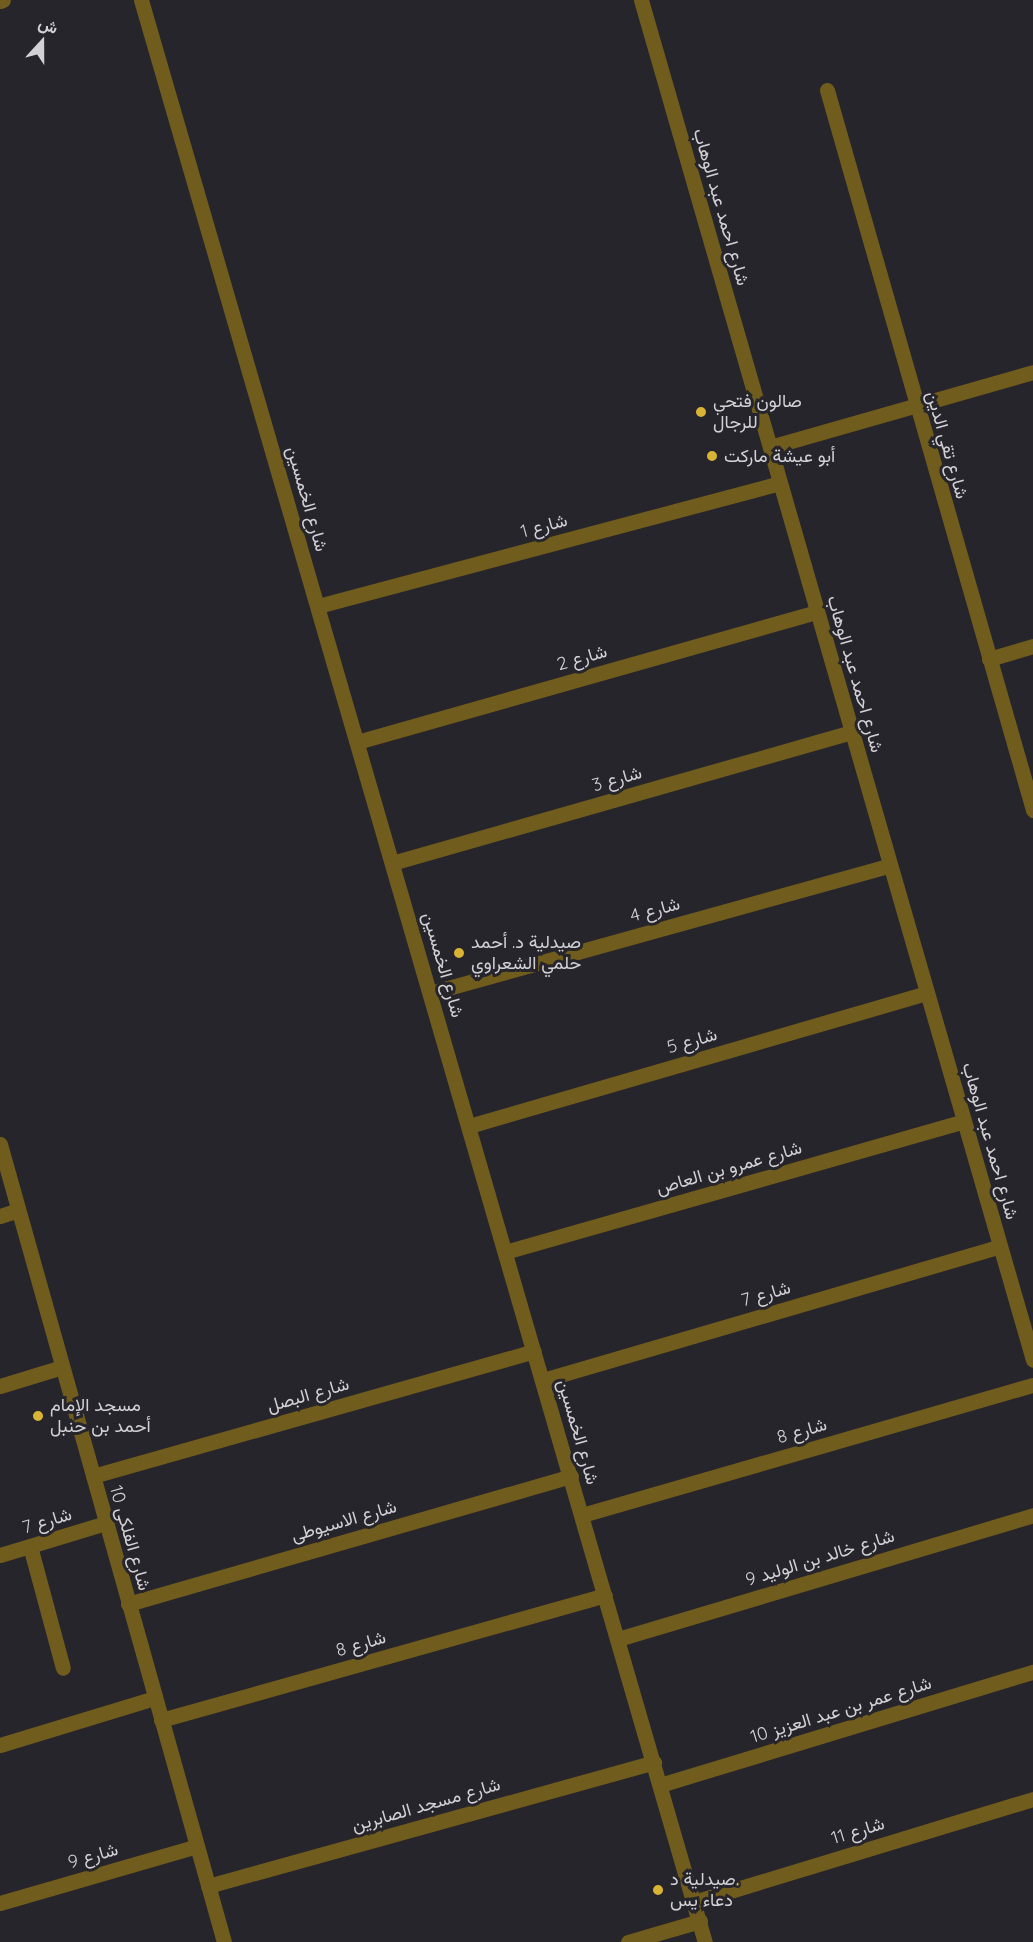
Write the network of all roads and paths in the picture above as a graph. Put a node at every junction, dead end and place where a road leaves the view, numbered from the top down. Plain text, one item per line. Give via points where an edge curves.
1 (141, 0) edge
2 (641, 0) edge
3 (827, 90) dead end
4 (1033, 372) edge
5 (915, 406) junction
6 (770, 447) junction
7 (780, 483) junction
8 (318, 606) junction
9 (817, 612) junction
10 (1033, 646) edge
11 (989, 659) junction
12 (852, 732) junction
13 (357, 742) junction
14 (1033, 810) edge
15 (392, 863) junction
16 (890, 865) junction
17 (430, 993) junction
18 (927, 993) junction
19 (964, 1121) junction
20 (469, 1126) junction
21 (0, 1144) edge
22 (18, 1210) junction
23 (0, 1216) edge
24 (1000, 1246) junction
25 (505, 1251) junction
26 (534, 1351) junction
27 (1033, 1360) edge
28 (62, 1367) junction
29 (543, 1380) junction
30 (1033, 1385) edge
31 (0, 1386) edge
32 (93, 1476) junction
33 (571, 1476) junction
34 (582, 1515) junction
35 (1033, 1515) edge
36 (106, 1523) junction
37 (30, 1546) junction
38 (0, 1555) edge
39 (605, 1595) junction
40 (128, 1604) junction
41 (618, 1639) junction
42 (63, 1668) dead end
43 (1033, 1672) edge
44 (155, 1698) junction
45 (162, 1720) junction
46 (0, 1745) edge
47 (654, 1762) junction
48 (660, 1785) junction
49 (1033, 1799) edge
50 (197, 1846) junction
51 (208, 1886) junction
52 (694, 1902) junction
53 (0, 1904) edge
54 (700, 1921) junction
55 (224, 1942) edge
56 (628, 1942) edge
57 (705, 1942) edge

1 - 8 street, شارع الخمسين
2 - 6 street, شارع احمد عبد الوهاب
3 - 5 street, شارع تقي الدين
4 - 5 street
5 - 6 street
5 - 11 street, شارع تقي الدين
6 - 7 street, شارع احمد عبد الوهاب
7 - 8 street, شارع 1
7 - 9 street, شارع احمد عبد الوهاب
8 - 13 street, شارع الخمسين
9 - 12 street, شارع احمد عبد الوهاب
9 - 13 street, شارع 2
10 - 11 street
11 - 14 street, شارع تقي الدين
12 - 15 street, شارع 3
12 - 16 street, شارع احمد عبد الوهاب
13 - 15 street, شارع الخمسين
15 - 17 street, شارع الخمسين
16 - 17 street, شارع 4
16 - 18 street, شارع احمد عبد الوهاب
17 - 20 street, شارع الخمسين
18 - 19 street, شارع احمد عبد الوهاب
18 - 20 street, شارع 5
19 - 24 street, شارع احمد عبد الوهاب
19 - 25 street, شارع عمرو بن العاص
20 - 25 street, شارع الخمسين
21 - 22 street, شارع الفلكى 10
22 - 23 street
22 - 28 street, شارع الفلكى 10
24 - 27 street, شارع احمد عبد الوهاب
24 - 29 street, شارع 7
25 - 26 street, شارع الخمسين
26 - 29 street, شارع الخمسين
26 - 32 street, شارع البصل
28 - 31 street
28 - 32 street, شارع الفلكى 10
29 - 33 street, شارع الخمسين
30 - 34 street, شارع 8
32 - 36 street, شارع الفلكى 10
33 - 34 street, شارع الخمسين
33 - 40 street, شارع الاسيوطى
34 - 39 street, شارع الخمسين
35 - 41 street, شارع خالد بن الوليد 9
36 - 37 street, شارع 7
36 - 40 street, شارع الفلكى 10
37 - 38 street, شارع 7
37 - 42 street
39 - 41 street, شارع الخمسين
39 - 45 street, شارع 8
40 - 44 street, شارع الفلكى 10
41 - 47 street, شارع الخمسين
43 - 48 street, شارع عمر بن عبد العزيز 10
44 - 45 street, شارع الفلكى 10
44 - 46 street
45 - 50 street, شارع الفلكى 10
47 - 48 street, شارع الخمسين
47 - 51 street, شارع مسجد الصابرين
48 - 52 street, شارع الخمسين
49 - 52 street, شارع 11
50 - 51 street, شارع الفلكى 10
50 - 53 street, شارع 9
51 - 55 street, شارع الفلكى 10
52 - 54 street, شارع الخمسين
54 - 56 street
54 - 57 street, شارع الخمسين

